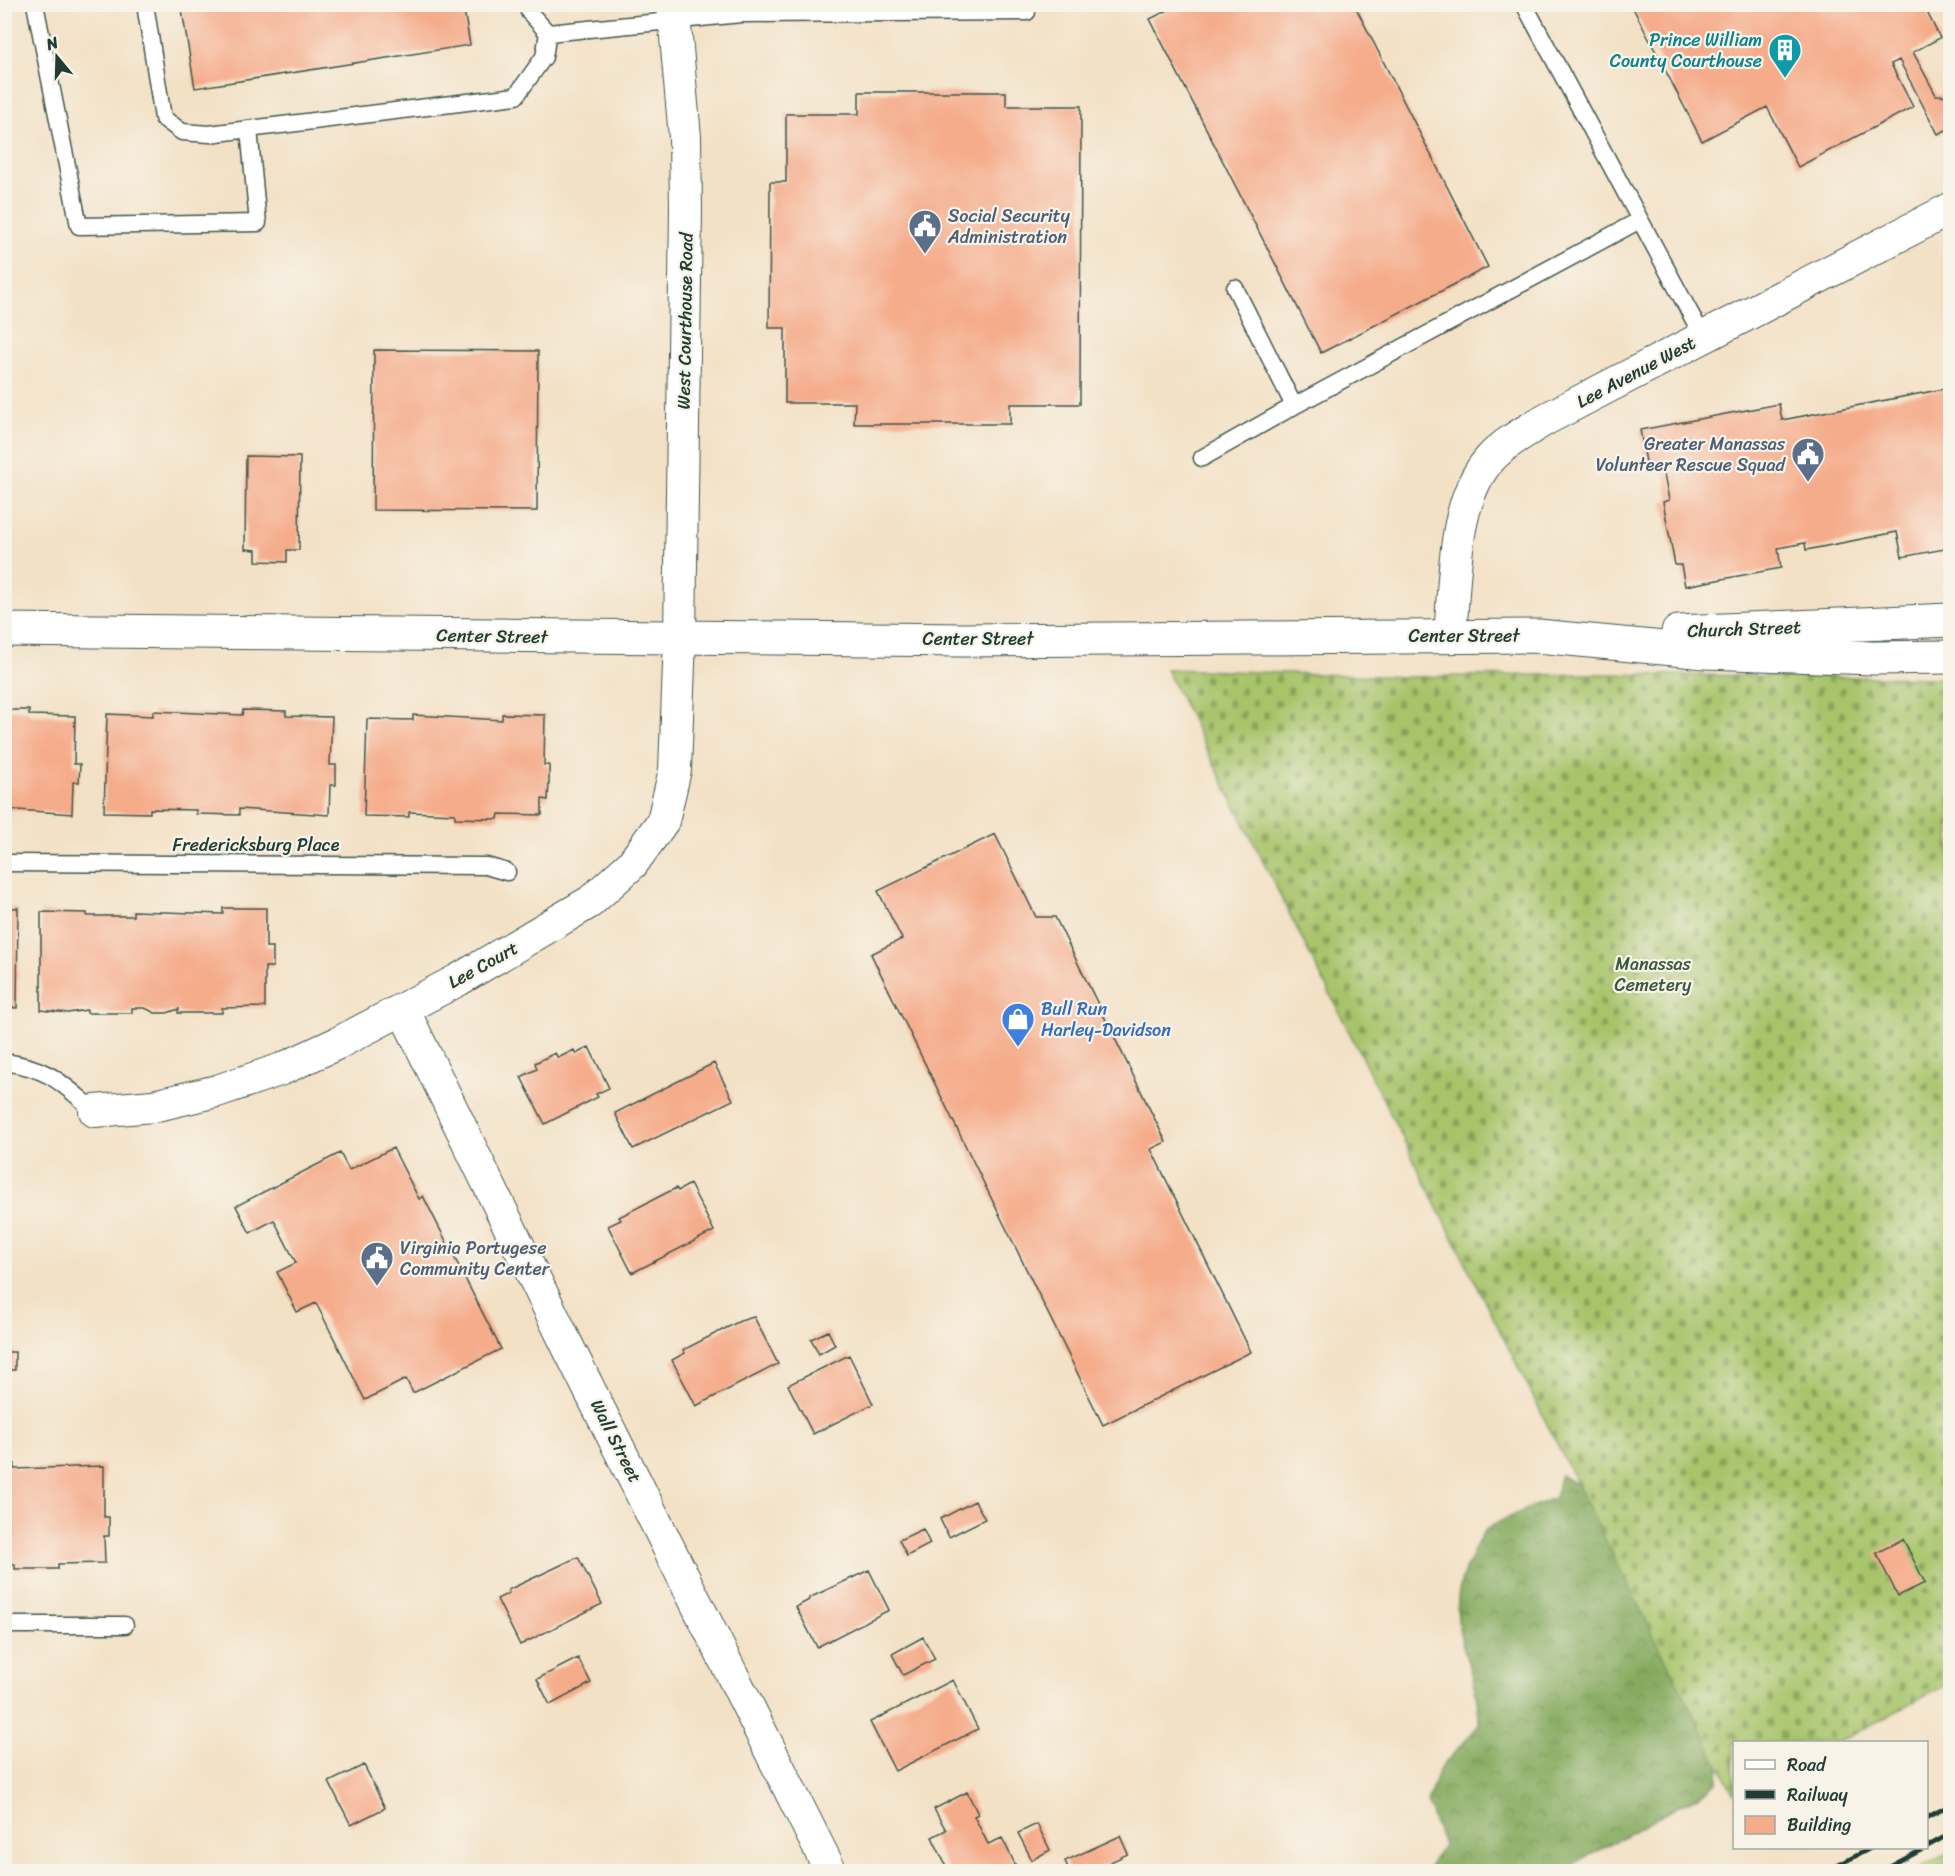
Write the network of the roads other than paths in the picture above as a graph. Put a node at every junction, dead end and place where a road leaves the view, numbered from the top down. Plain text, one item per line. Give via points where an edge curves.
1 (35, 4) edge
2 (144, 4) edge
3 (528, 4) edge
4 (1524, 4) edge
5 (1027, 12) dead end
6 (674, 13) edge
7 (548, 33) junction
8 (249, 129) junction
9 (1950, 209) edge
10 (1640, 220) junction
11 (1235, 288) dead end
12 (1703, 337) junction
13 (1294, 405) junction
14 (1202, 458) dead end
15 (1950, 620) edge
16 (4, 630) edge
17 (1450, 636) junction
18 (1538, 636) junction
19 (680, 638) junction
20 (1950, 657) edge
21 (4, 862) edge
22 (507, 872) dead end
23 (403, 1010) junction
24 (4, 1062) edge
25 (95, 1111) joint
26 (4, 1625) edge
27 (125, 1626) dead end
28 (831, 1872) edge

1 - 8 lane via 79,226 258,223
2 - 8 lane via 163,118 182,132 209,134
3 - 7 lane via 529,12
4 - 10 lane
5 - 6 lane
6 - 7 lane
6 - 19 street, West Courthouse Road via 685,137 686,209
7 - 8 lane via 544,57 516,96
9 - 12 street, Lee Avenue West
10 - 12 lane
10 - 13 lane
11 - 13 lane
12 - 17 street, Lee Avenue West via 1546,419 1490,458 1467,498 1461,523
13 - 14 lane
15 - 18 highway, Church Street
16 - 19 highway, Center Street
17 - 18 highway, Center Street
17 - 19 highway, Center Street
18 - 20 highway, Center Street via 1705,652
19 - 23 street, Lee Court via 675,770 663,821 650,841 632,864 590,902
21 - 22 lane, Fredericksburg Place via 486,866
23 - 25 street, Lee Court via 282,1069 217,1091 153,1106
23 - 28 street, Wall Street
24 - 25 lane via 32,1065 51,1075
26 - 27 lane

